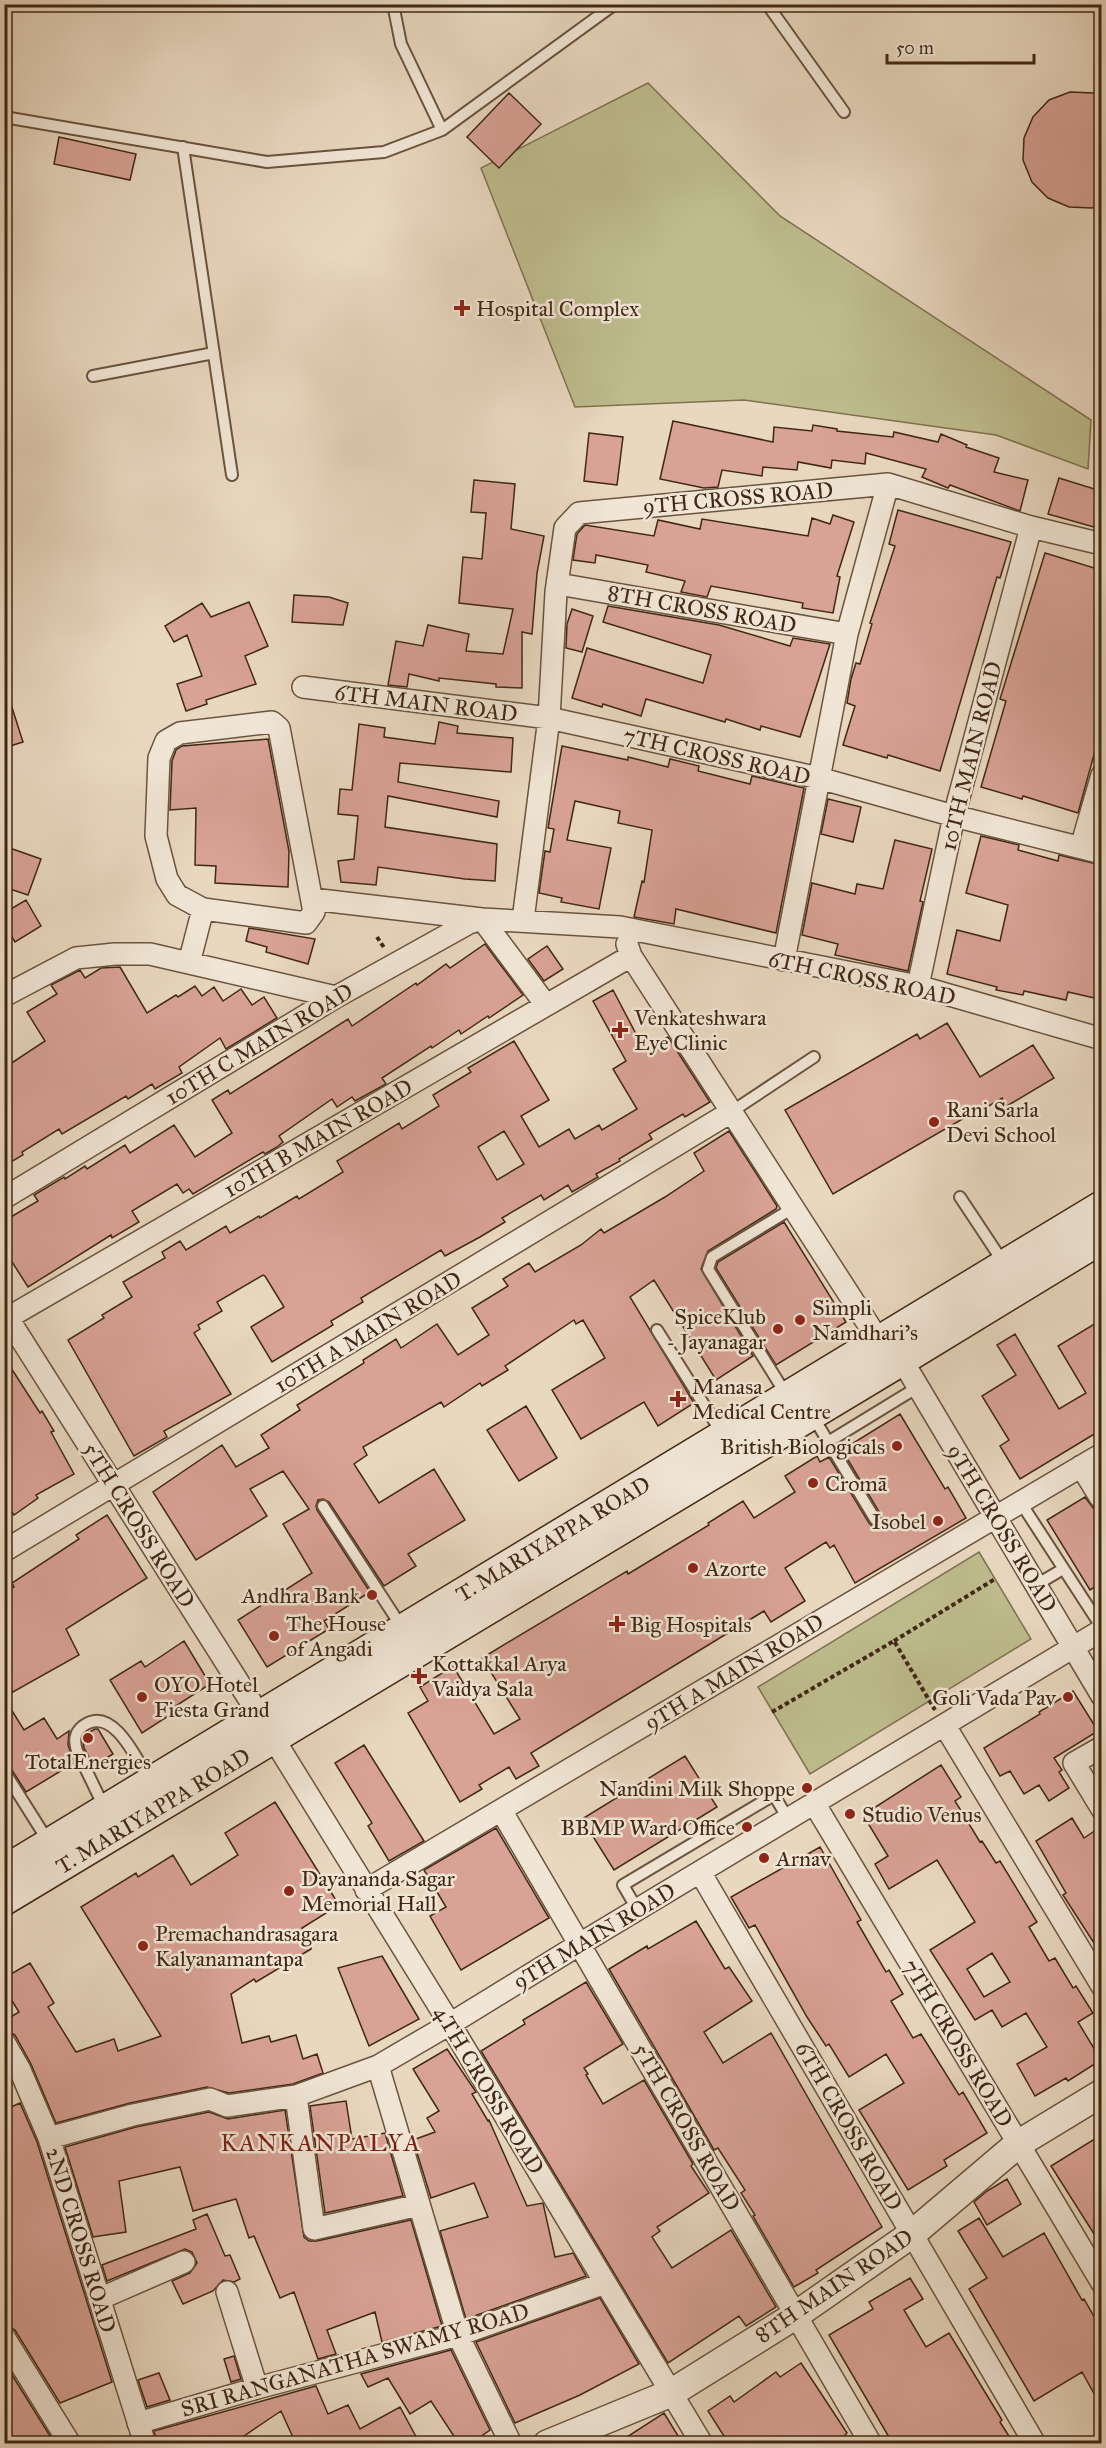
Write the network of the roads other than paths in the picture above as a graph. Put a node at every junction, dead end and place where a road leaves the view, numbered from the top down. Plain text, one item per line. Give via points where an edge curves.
1 (393, 4) edge
2 (615, 4) edge
3 (767, 4) edge
4 (844, 112) dead end
5 (4, 117) edge
6 (442, 130) junction
7 (183, 147) junction
8 (214, 353) junction
9 (93, 376) dead end
10 (232, 475) dead end
11 (888, 484) junction
12 (1031, 527) junction
13 (1101, 544) edge
14 (558, 584) junction
15 (847, 634) junction
16 (303, 687) dead end
17 (549, 718) junction
18 (1101, 775) edge
19 (819, 778) junction
20 (954, 816) junction
21 (1081, 847) junction
22 (1101, 853) edge
23 (312, 899) junction
24 (204, 909) junction
25 (482, 919) junction
26 (523, 920) junction
27 (620, 927) junction
28 (631, 956) junction
29 (783, 960) junction
30 (189, 963) junction
31 (918, 986) junction
32 (4, 996) edge
33 (336, 997) junction
34 (546, 1005) junction
35 (1101, 1039) edge
36 (814, 1057) dead end
37 (731, 1112) junction
38 (960, 1197) dead end
39 (4, 1198) edge
40 (1101, 1206) edge
41 (793, 1208) junction
42 (1101, 1238) edge
43 (1005, 1265) junction
44 (6, 1316) edge
45 (657, 1330) dead end
46 (879, 1341) junction
47 (902, 1360) junction
48 (918, 1387) junction
49 (787, 1396) junction
50 (812, 1414) junction
51 (724, 1435) junction
52 (828, 1442) junction
53 (1101, 1454) edge
54 (1081, 1466) junction
55 (114, 1485) junction
56 (1100, 1497) edge
57 (1021, 1503) junction
58 (323, 1506) dead end
59 (996, 1518) junction
60 (875, 1519) dead end
61 (4, 1551) edge
62 (1063, 1569) junction
63 (1036, 1585) junction
64 (403, 1629) junction
65 (1101, 1629) edge
66 (1072, 1648) junction
67 (1101, 1696) edge
68 (945, 1726) junction
69 (267, 1727) junction
70 (1101, 1746) edge
71 (4, 1771) edge
72 (151, 1782) junction
73 (814, 1803) junction
74 (1101, 1809) edge
75 (105, 1810) junction
76 (501, 1810) junction
77 (788, 1819) junction
78 (50, 1843) junction
79 (4, 1871) edge
80 (700, 1872) junction
81 (366, 1890) junction
82 (4, 1900) edge
83 (638, 1909) junction
84 (580, 1944) junction
85 (1101, 1986) edge
86 (450, 2024) junction
87 (4, 2042) edge
88 (378, 2066) junction
89 (1101, 2093) edge
90 (296, 2096) junction
91 (49, 2138) junction
92 (1018, 2144) junction
93 (419, 2205) junction
94 (912, 2234) junction
95 (184, 2262) dead end
96 (605, 2283) junction
97 (1101, 2283) edge
98 (227, 2292) dead end
99 (99, 2299) junction
100 (796, 2315) junction
101 (458, 2335) junction
102 (4, 2337) edge
103 (256, 2388) junction
104 (671, 2393) junction
105 (138, 2423) junction
106 (70, 2444) edge
107 (145, 2444) edge
108 (511, 2444) edge
109 (547, 2444) edge
110 (702, 2444) edge
111 (872, 2444) edge
112 (1035, 2444) edge

1 - 6 lane via 401,44
2 - 6 lane
3 - 4 lane
5 - 7 lane
6 - 7 lane via 384,152 267,162
7 - 8 lane
8 - 9 lane
8 - 10 lane
11 - 12 street, 9TH CROSS ROAD
11 - 14 street, 9TH CROSS ROAD via 579,513 565,528
11 - 15 street
12 - 13 street, 9TH CROSS ROAD
12 - 20 street, 10TH MAIN ROAD
14 - 15 street, 8TH CROSS ROAD
14 - 17 street, 9TH CROSS ROAD
15 - 19 street
16 - 17 street, 6TH MAIN ROAD
17 - 19 street, 7TH CROSS ROAD
17 - 26 street
18 - 21 street
19 - 20 street, 7TH CROSS ROAD
19 - 29 street
20 - 21 street, 7TH CROSS ROAD
20 - 31 street, 10TH MAIN ROAD
21 - 22 street, 7TH CROSS ROAD
23 - 24 street via 314,912 306,923
23 - 24 street via 279,728 268,722 180,734 166,741 159,758 156,836 167,879 177,895
23 - 25 street
24 - 30 street
25 - 26 street, 10TH C MAIN ROAD
25 - 33 street, 10TH C MAIN ROAD
25 - 34 street
26 - 27 street, 6TH CROSS ROAD
27 - 28 street
27 - 29 street, 6TH CROSS ROAD
28 - 34 street, 10TH B MAIN ROAD
28 - 37 street
29 - 31 street, 6TH CROSS ROAD
30 - 32 street via 150,954 76,958
30 - 33 street
31 - 35 street, 6TH CROSS ROAD
33 - 39 street, 10TH C MAIN ROAD
34 - 44 street, 10TH B MAIN ROAD
36 - 37 lane
37 - 41 street
37 - 55 street, 10TH A MAIN ROAD
38 - 43 lane
40 - 43 main road, T. MARIYAPPA ROAD
41 - 46 street
41 - 49 lane via 712,1257 708,1269
42 - 47 main road, T. MARIYAPPA ROAD
43 - 46 main road, T. MARIYAPPA ROAD
44 - 55 street, 5TH CROSS ROAD
45 - 51 lane
46 - 49 main road, T. MARIYAPPA ROAD
47 - 48 street, 9TH CROSS ROAD
47 - 50 main road, T. MARIYAPPA ROAD
48 - 52 lane
48 - 59 street, 9TH CROSS ROAD
49 - 51 main road, T. MARIYAPPA ROAD
50 - 52 lane
50 - 69 main road, T. MARIYAPPA ROAD
51 - 64 main road, T. MARIYAPPA ROAD
52 - 60 lane
53 - 54 street, 9TH A MAIN ROAD
54 - 56 street
54 - 57 street, 9TH A MAIN ROAD
55 - 61 street, 10TH A MAIN ROAD
55 - 69 street, 5TH CROSS ROAD
57 - 59 street, 9TH A MAIN ROAD
57 - 62 lane
58 - 64 lane
59 - 63 street, 9TH CROSS ROAD
59 - 76 street, 9TH A MAIN ROAD
62 - 63 lane
62 - 65 lane
63 - 66 street, 9TH CROSS ROAD
64 - 69 main road, T. MARIYAPPA ROAD
65 - 66 street, 9TH MAIN ROAD
66 - 67 street, 9TH CROSS ROAD
66 - 68 street, 9TH MAIN ROAD
68 - 73 street, 9TH MAIN ROAD
68 - 85 street
69 - 72 main road, T. MARIYAPPA ROAD
69 - 81 street, 4TH CROSS ROAD
69 - 82 main road, T. MARIYAPPA ROAD
70 - 74 street via 1074,1763
71 - 78 lane
72 - 75 main road, T. MARIYAPPA ROAD
72 - 75 lane via 110,1724 95,1721 83,1726 74,1741
73 - 77 street, 9TH MAIN ROAD
73 - 92 street, 7TH CROSS ROAD
75 - 78 main road, T. MARIYAPPA ROAD
76 - 81 street, 9TH A MAIN ROAD
76 - 84 street, 5TH CROSS ROAD
77 - 80 street, 9TH MAIN ROAD
77 - 83 lane via 774,1795 623,1885
78 - 79 main road, T. MARIYAPPA ROAD
80 - 83 street, 9TH MAIN ROAD
80 - 94 street, 6TH CROSS ROAD
81 - 86 street, 4TH CROSS ROAD
83 - 84 street, 9TH MAIN ROAD
84 - 86 street, 9TH MAIN ROAD
84 - 100 street, 5TH CROSS ROAD
86 - 88 street, 9TH MAIN ROAD
86 - 96 street, 4TH CROSS ROAD
87 - 91 street, 2ND CROSS ROAD
88 - 90 street, 9TH MAIN ROAD
88 - 93 street
89 - 92 street, 8TH MAIN ROAD
90 - 91 street, 9TH MAIN ROAD via 225,2106 210,2099
90 - 93 street via 314,2229
91 - 99 street, 2ND CROSS ROAD
92 - 94 street, 8TH MAIN ROAD
92 - 97 street, 7TH CROSS ROAD
93 - 101 street
94 - 100 street, 8TH MAIN ROAD
94 - 112 street, 6TH CROSS ROAD
95 - 99 street
96 - 101 street, SRI RANGANATHA SWAMY ROAD
96 - 104 street, 4TH CROSS ROAD
98 - 103 street
99 - 105 street, 2ND CROSS ROAD
100 - 104 street, 8TH MAIN ROAD
100 - 111 street, 5TH CROSS ROAD
101 - 103 street, SRI RANGANATHA SWAMY ROAD
101 - 108 street
102 - 106 street
103 - 105 street, SRI RANGANATHA SWAMY ROAD
104 - 109 street, 8TH MAIN ROAD
104 - 110 street, 4TH CROSS ROAD
105 - 107 street, 2ND CROSS ROAD

